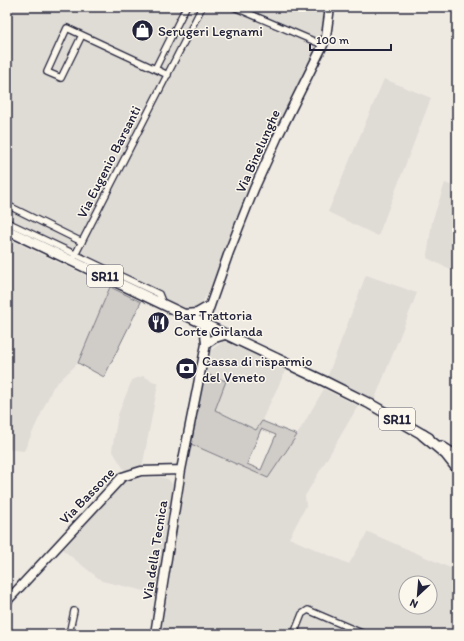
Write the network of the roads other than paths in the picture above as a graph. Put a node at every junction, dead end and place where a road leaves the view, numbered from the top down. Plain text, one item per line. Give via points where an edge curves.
1 (186, 7) edge
2 (202, 7) edge
3 (234, 7) edge
4 (330, 7) edge
5 (82, 35) junction
6 (323, 46) junction
7 (155, 69) junction
8 (168, 75) junction
9 (7, 205) edge
10 (7, 222) edge
11 (7, 230) edge
12 (82, 242) junction
13 (74, 258) junction
14 (209, 306) junction
15 (184, 314) junction
16 (204, 323) junction
17 (228, 334) junction
18 (206, 344) junction
19 (423, 434) junction
20 (457, 456) edge
21 (457, 468) edge
22 (181, 470) junction
23 (7, 601) edge
24 (74, 611) dead end
25 (69, 634) edge
26 (155, 634) edge
27 (294, 634) edge
28 (364, 634) edge

1 - 7 street
2 - 8 street, Via Eugenio Barsanti
3 - 6 street
4 - 6 street, Via Binelunghe
5 - 5 street via 61,78 47,72 67,28
5 - 7 street
6 - 14 street, Via Binelunghe via 254,189
7 - 8 street
8 - 12 street, Via Eugenio Barsanti
9 - 12 street
10 - 13 street
11 - 13 main road, SR11
12 - 13 street, Via Eugenio Barsanti
13 - 15 main road, SR11 via 147,292 163,304
14 - 15 street via 197,312
14 - 16 street, Via Binelunghe
15 - 16 main road, SR11
16 - 17 main road, SR11
16 - 18 street
17 - 18 street
17 - 19 main road, SR11 via 370,404
18 - 22 street
19 - 20 main road, SR11
19 - 21 highway via 446,454
22 - 23 street, Via Bassone via 141,471 122,477
22 - 26 street, Via della Tecnica
24 - 25 street
27 - 28 street via 302,614 308,610

